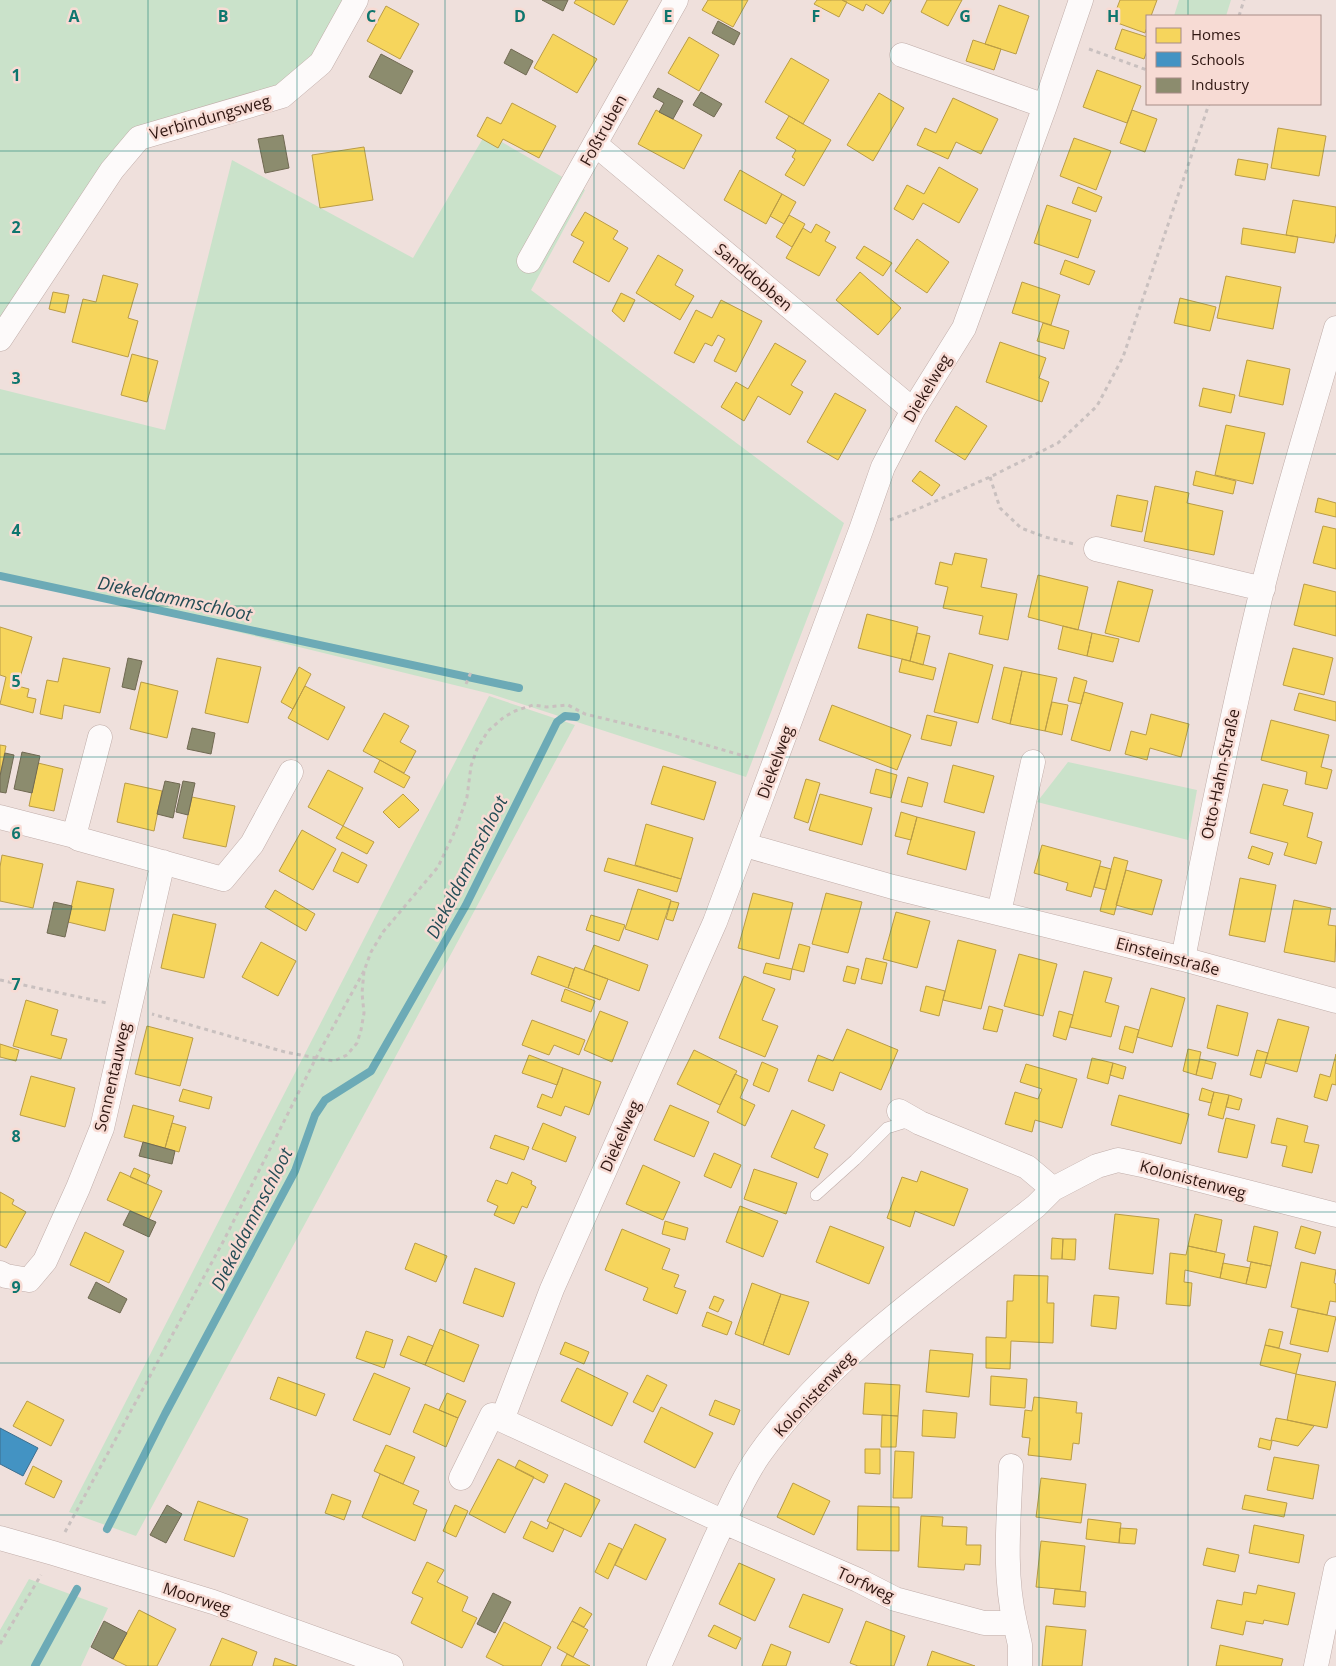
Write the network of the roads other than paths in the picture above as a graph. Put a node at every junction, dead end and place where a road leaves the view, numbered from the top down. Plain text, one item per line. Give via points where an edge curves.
1 (356, 0) edge
2 (676, 0) edge
3 (1081, 0) edge
4 (902, 54) dead end
5 (1046, 106) junction
6 (595, 144) junction
7 (529, 261) dead end
8 (1336, 328) edge
9 (0, 339) edge
10 (913, 410) junction
11 (1096, 549) road end
12 (1263, 589) junction
13 (100, 737) dead end
14 (1033, 762) dead end
15 (291, 772) dead end
16 (0, 817) edge
17 (74, 836) junction
18 (745, 845) junction
19 (163, 862) junction
20 (999, 912) junction
21 (1183, 960) junction
22 (1336, 1001) edge
23 (899, 1111) dead end
24 (920, 1123) junction
25 (1053, 1189) junction
26 (816, 1195) dead end
27 (1336, 1215) edge
28 (0, 1274) edge
29 (502, 1420) junction
30 (1011, 1466) dead end
31 (461, 1478) dead end
32 (724, 1522) junction
33 (0, 1538) edge
34 (1336, 1568) edge
35 (1015, 1623) junction
36 (382, 1664) edge
37 (658, 1666) edge
38 (1020, 1666) edge
39 (1316, 1666) edge

1 - 9 street, Verbindungsweg via 321,63 282,96 140,138 112,170
2 - 6 street, Foßtruben
3 - 5 street, Diekelweg
4 - 5 street
5 - 10 street, Diekelweg via 964,328
6 - 7 street, Foßtruben
6 - 10 street, Sanddobben
8 - 12 street, Otto-Hahn-Straße
10 - 18 street, Diekelweg via 883,467
11 - 12 street
12 - 21 street, Otto-Hahn-Straße via 1230,724
13 - 17 street
14 - 20 street
15 - 19 street via 252,844 223,879
16 - 17 street
17 - 19 street
18 - 20 street, Einsteinstraße via 893,887
18 - 29 street, Diekelweg via 715,922 552,1290
19 - 28 street, Sonnentauweg via 102,1128 45,1261 30,1280
20 - 21 street, Einsteinstraße
21 - 22 street, Einsteinstraße
23 - 24 street
24 - 25 street via 1027,1168
24 - 26 lane via 903,1123 887,1128
25 - 27 street, Kolonistenweg via 1097,1166 1118,1160
25 - 32 street, Kolonistenweg via 868,1339 822,1381 758,1456
29 - 31 street via 492,1415
29 - 32 street
30 - 35 street via 1009,1577
32 - 35 street, Torfweg via 895,1599 984,1623
32 - 37 street, Kolonistenweg
33 - 36 street, Moorweg via 213,1602
34 - 39 street
35 - 38 street

